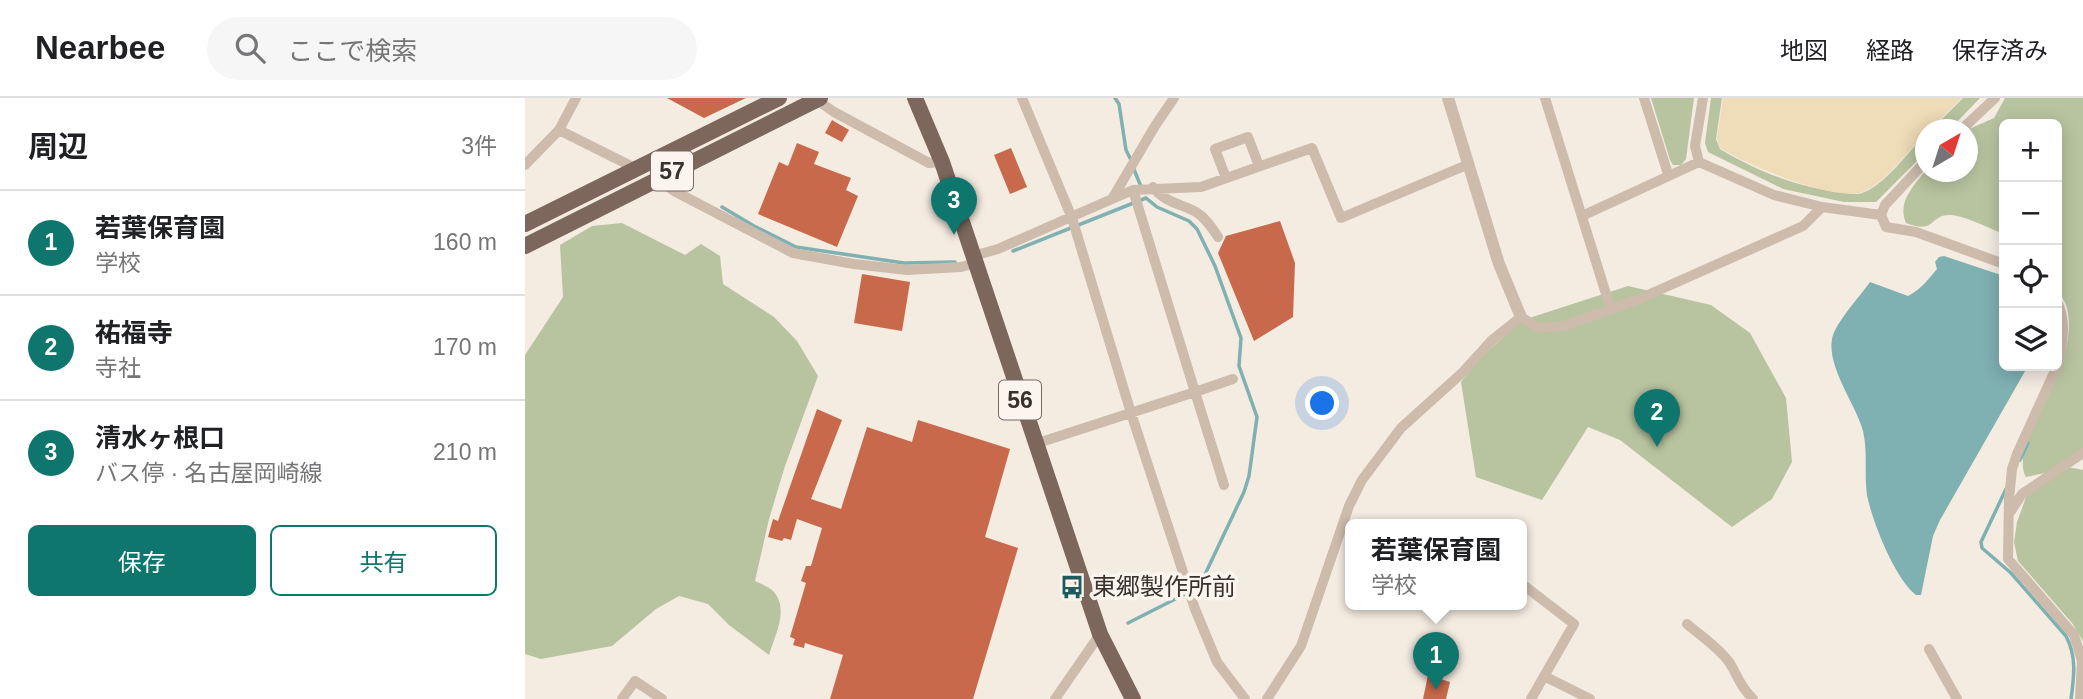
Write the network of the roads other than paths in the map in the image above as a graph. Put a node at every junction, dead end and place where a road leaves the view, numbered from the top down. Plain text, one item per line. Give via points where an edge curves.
1 (576, 98) edge
2 (779, 98) edge
3 (915, 98) edge
4 (1022, 98) edge
5 (1174, 98) edge
6 (1448, 98) edge
7 (1545, 98) edge
8 (1644, 98) edge
9 (1703, 98) edge
10 (1996, 98) edge
11 (819, 99) edge
12 (1973, 119) edge
13 (559, 130) junction
14 (942, 162) junction
15 (1699, 162) junction
16 (1469, 164) junction
17 (525, 165) edge
18 (1259, 166) junction
19 (635, 168) junction
20 (1668, 174) junction
21 (1915, 174) edge
22 (656, 178) junction
23 (1226, 178) junction
24 (1153, 187) junction
25 (1133, 190) junction
26 (1112, 199) junction
27 (1822, 207) junction
28 (1881, 215) junction
29 (1582, 216) junction
30 (1072, 218) junction
31 (525, 224) edge
32 (1218, 237) dead end
33 (525, 246) edge
34 (974, 259) junction
35 (1999, 262) edge
36 (1611, 310) junction
37 (2062, 313) edge
38 (1521, 317) junction
39 (2062, 334) edge
40 (2054, 371) edge
41 (1233, 379) dead end
42 (1195, 392) junction
43 (1131, 413) junction
44 (1035, 444) junction
45 (2083, 453) edge
46 (1224, 485) dead end
47 (2011, 512) junction
48 (1527, 588) edge
49 (1687, 624) dead end
50 (1100, 634) junction
51 (1929, 649) dead end
52 (2083, 663) edge
53 (1544, 677) junction
54 (622, 699) edge
55 (662, 699) edge
56 (1055, 699) edge
57 (1133, 699) edge
58 (1245, 699) edge
59 (1267, 699) edge
60 (1531, 699) edge
61 (1590, 699) edge
62 (1753, 699) edge
63 (1957, 699) edge
64 (2080, 699) edge

1 - 13 street
2 - 19 main road, 57
3 - 14 main road, 56
4 - 30 street
5 - 26 street
6 - 16 street
7 - 29 street
8 - 20 street
9 - 15 street via 1695,146
10 - 12 street
11 - 14 street via 834,112 929,163
11 - 22 main road, 57
13 - 17 street
13 - 19 street
14 - 34 main road, 56
15 - 20 street
15 - 27 street via 1774,195
16 - 18 street via 1341,218 1312,148
16 - 38 street via 1499,264
18 - 23 street
18 - 23 street via 1248,137 1215,149
19 - 31 main road, 57
20 - 29 street
21 - 28 street
22 - 33 main road, 57
22 - 34 street via 793,253 907,270 961,267
23 - 24 street via 1201,187
24 - 25 street
24 - 32 street via 1160,197 1197,212
25 - 26 street
25 - 42 street
26 - 30 street
27 - 28 street
27 - 36 street via 1803,226
28 - 35 street via 1887,227 1916,232
29 - 36 street
30 - 34 street
30 - 43 street
34 - 44 main road, 56
36 - 38 street via 1564,326 1539,328
37 - 39 street
38 - 59 street via 1401,428 1362,480 1301,646
40 - 47 street via 2017,454
41 - 42 street
42 - 43 street
42 - 46 street
43 - 44 street
43 - 58 street via 1195,609 1217,663
44 - 50 main road, 56
45 - 47 street via 2022,494
47 - 52 street via 2008,559 2074,635
48 - 53 street via 1574,624
49 - 62 street via 1730,663 1740,686
50 - 56 street
50 - 57 main road, 56
51 - 63 street
52 - 64 street
53 - 60 street
53 - 61 street
54 - 55 street via 635,681

